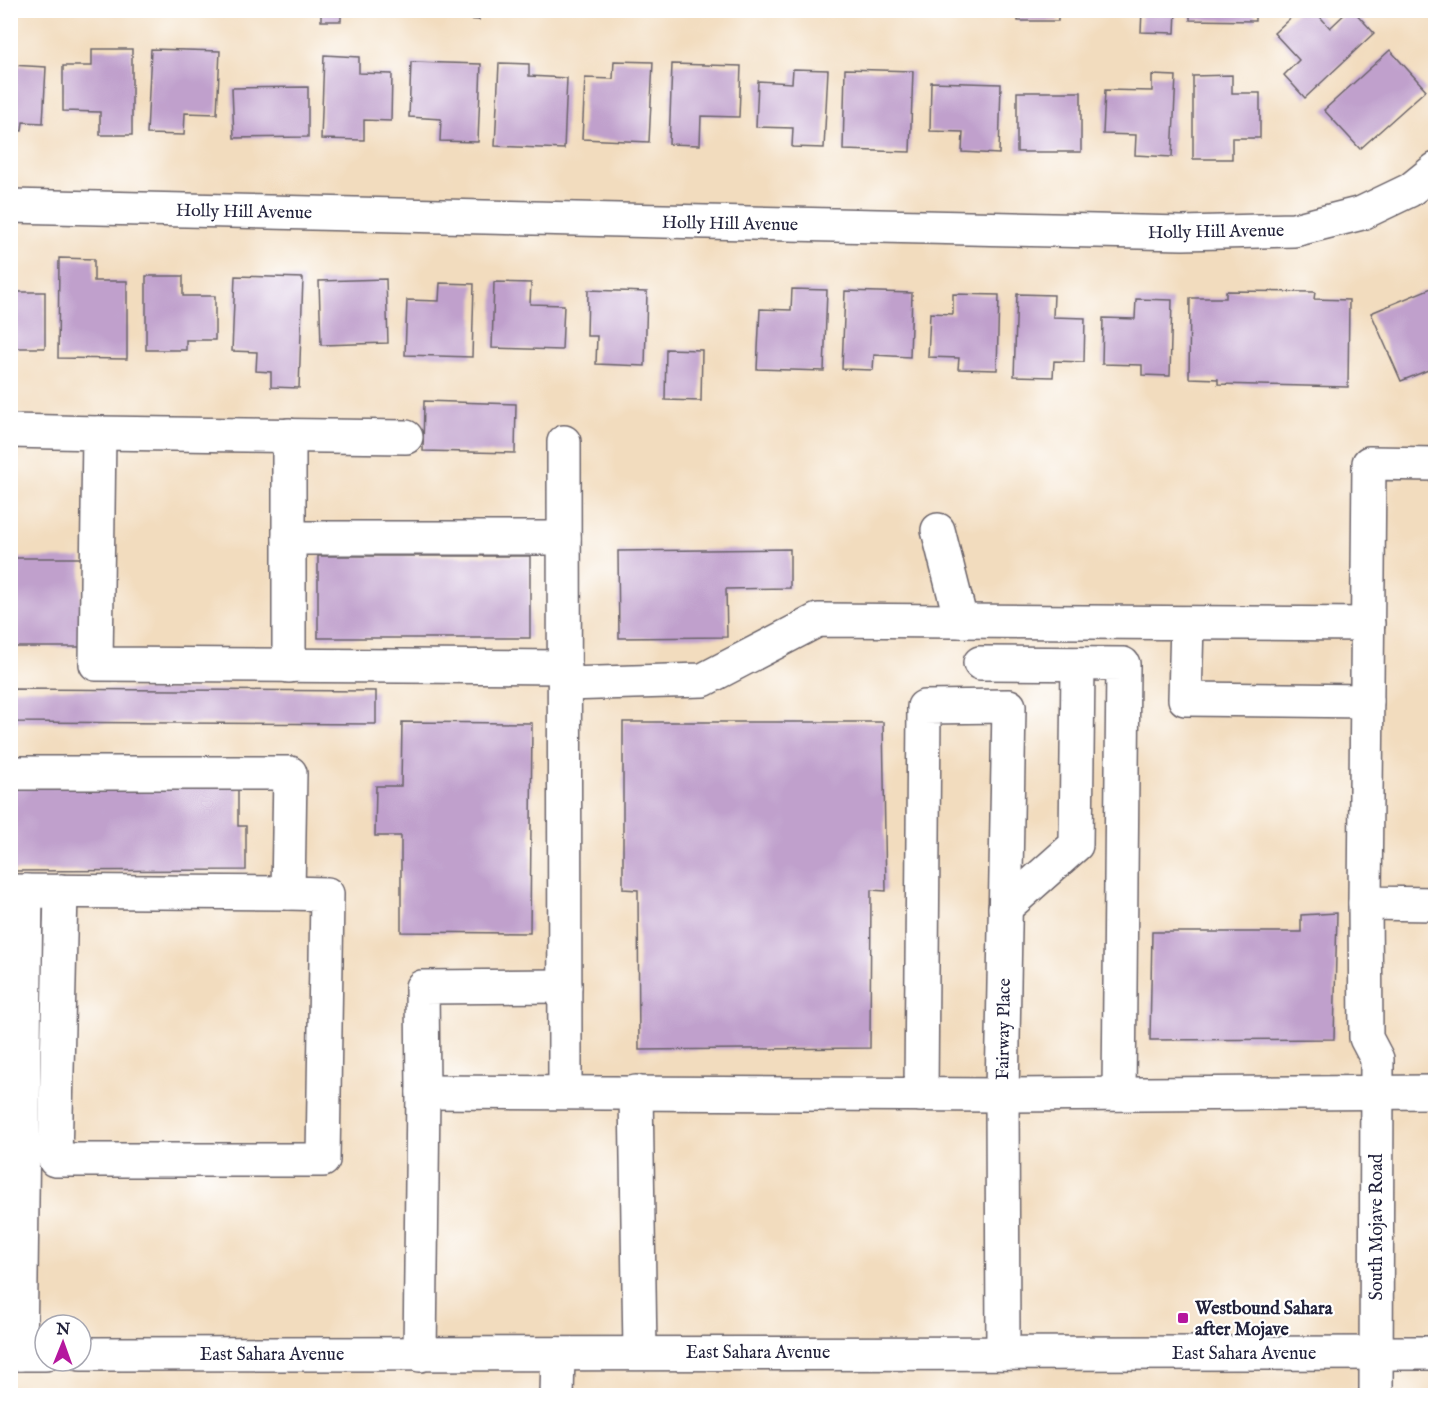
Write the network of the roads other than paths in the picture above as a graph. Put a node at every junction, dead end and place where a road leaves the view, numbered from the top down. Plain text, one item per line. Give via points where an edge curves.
1 (1436, 169) edge
2 (10, 206) edge
3 (10, 431) edge
4 (99, 432) junction
5 (289, 435) junction
6 (406, 437) dead end
7 (564, 442) dead end
8 (1436, 464) edge
9 (939, 530) dead end
10 (289, 538) junction
11 (564, 538) junction
12 (969, 621) junction
13 (1186, 623) junction
14 (1368, 624) junction
15 (980, 663) junction
16 (1078, 664) junction
17 (289, 666) junction
18 (565, 675) junction
19 (1367, 701) junction
20 (996, 706) junction
21 (10, 773) edge
22 (18, 891) edge
23 (61, 891) junction
24 (288, 893) junction
25 (1365, 903) junction
26 (1436, 904) edge
27 (1005, 908) junction
28 (565, 986) junction
29 (423, 1092) junction
30 (565, 1092) junction
31 (636, 1092) junction
32 (1377, 1092) junction
33 (1436, 1092) edge
34 (1119, 1094) junction
35 (921, 1095) junction
36 (1002, 1095) junction
37 (640, 1352) junction
38 (1003, 1352) junction
39 (1376, 1353) junction
40 (1436, 1353) edge
41 (25, 1354) edge
42 (93, 1354) edge
43 (558, 1354) junction
44 (420, 1355) junction
45 (557, 1395) edge
46 (1376, 1395) edge

1 - 2 street, Holly Hill Avenue via 1410,190 1362,213 1294,230 1183,233
3 - 4 street
4 - 5 street
4 - 17 street via 96,664
5 - 6 street
5 - 10 street
7 - 11 street
8 - 14 street via 1369,463
9 - 12 street, Fairway Place
10 - 11 street
10 - 17 street
11 - 18 street
12 - 13 street
12 - 15 street, Fairway Place
12 - 18 street via 818,620 703,680
13 - 14 street
13 - 19 street via 1185,699
14 - 19 street
15 - 16 street
15 - 20 street, Fairway Place
16 - 27 street via 1076,845
16 - 34 street via 1123,664
17 - 18 street
18 - 28 street
19 - 25 street
20 - 27 street, Fairway Place
20 - 35 street via 924,707
21 - 24 street via 290,773
22 - 23 street
22 - 41 street
23 - 24 street
23 - 24 street via 56,1160 323,1160 327,894
25 - 26 street
25 - 32 street, South Mojave Road via 1366,1038 1377,1059
27 - 36 street, Fairway Place
28 - 29 street via 422,987
28 - 30 street
29 - 30 street
29 - 44 street
30 - 31 street
31 - 35 street
31 - 37 street
32 - 33 street
32 - 34 street
32 - 39 street, South Mojave Road
34 - 36 street
35 - 36 street
36 - 38 street, Fairway Place
37 - 38 street, East Sahara Avenue
37 - 43 street, East Sahara Avenue
38 - 39 street, East Sahara Avenue
39 - 40 street, East Sahara Avenue
39 - 46 street, South Mojave Road
42 - 44 street, East Sahara Avenue
43 - 44 street, East Sahara Avenue
43 - 45 street

